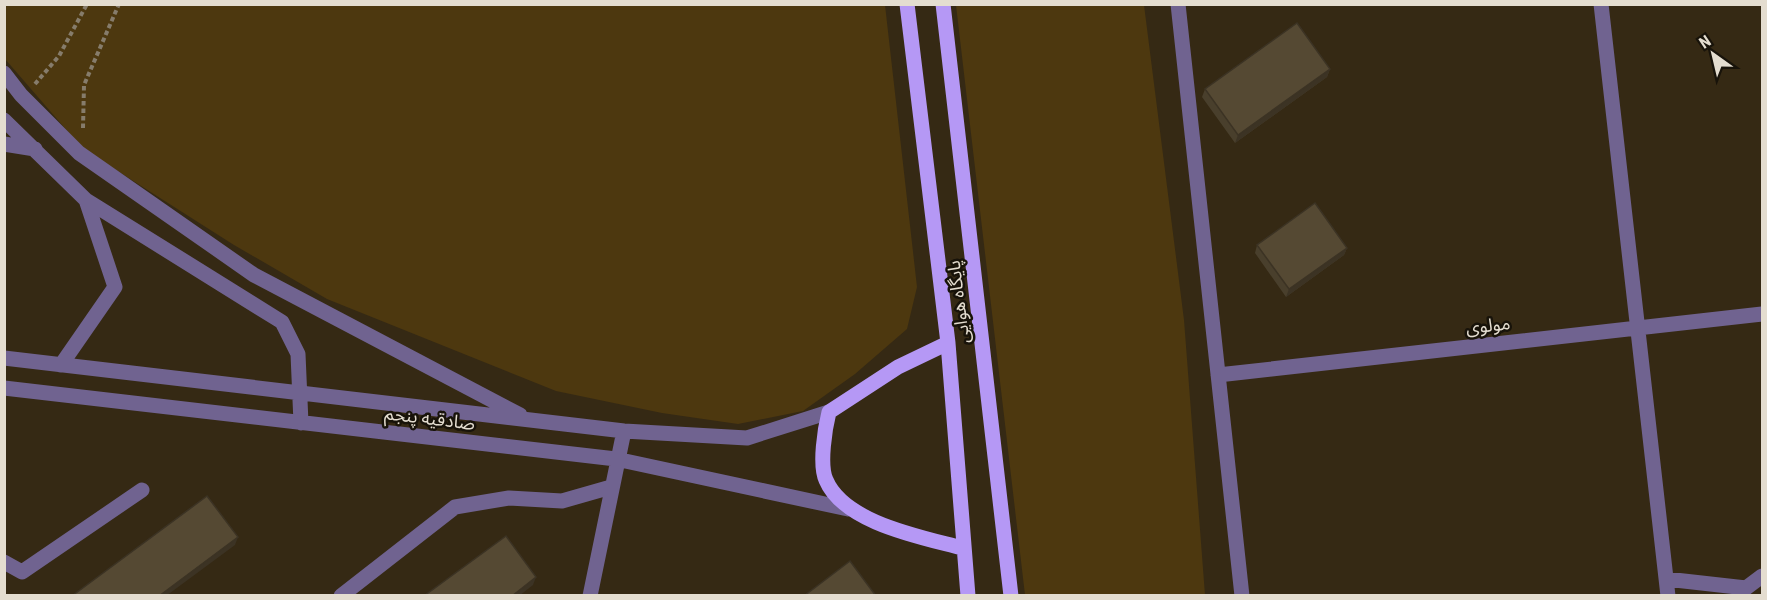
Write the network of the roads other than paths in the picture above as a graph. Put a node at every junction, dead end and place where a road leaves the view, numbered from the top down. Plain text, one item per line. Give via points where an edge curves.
1 (907, 4) edge
2 (943, 4) edge
3 (1178, 4) edge
4 (1601, 4) edge
5 (4, 73) edge
6 (4, 120) edge
7 (4, 144) edge
8 (35, 149) junction
9 (86, 200) junction
10 (1762, 314) edge
11 (1638, 328) junction
12 (948, 342) junction
13 (4, 358) edge
14 (61, 365) junction
15 (1218, 375) junction
16 (4, 388) edge
17 (299, 393) junction
18 (829, 412) junction
19 (528, 420) junction
20 (301, 423) junction
21 (624, 431) junction
22 (616, 459) junction
23 (611, 487) junction
24 (142, 490) dead end
25 (848, 509) junction
26 (962, 548) junction
27 (4, 562) edge
28 (1762, 576) edge
29 (1666, 579) junction
30 (340, 596) edge
31 (590, 596) edge
32 (968, 596) edge
33 (1011, 596) edge
34 (1242, 596) edge
35 (1668, 596) edge

1 - 12 main road, پایگاه هوایی
2 - 33 main road, پایگاه هوایی
3 - 15 street
4 - 11 street
5 - 19 street via 80,153 254,275
6 - 8 street
7 - 8 street
8 - 9 street
9 - 14 street via 115,287
9 - 17 street via 282,322 298,354
10 - 11 street, مولوی
11 - 15 street, مولوی
11 - 29 street
12 - 18 main road via 898,367
12 - 26 main road, پایگاه هوایی
13 - 14 street, صادقیه پنجم
14 - 17 street, صادقیه پنجم
15 - 34 street
16 - 20 street, صادقیه پنجم
17 - 19 street, صادقیه پنجم
17 - 20 street
18 - 21 street, صادقیه پنجم via 747,438
18 - 25 main road via 824,435 825,480
19 - 21 street, صادقیه پنجم
20 - 22 street, صادقیه پنجم
21 - 22 street
22 - 23 street
22 - 25 street, صادقیه پنجم
23 - 30 street via 562,501 509,498 455,507
23 - 31 street
24 - 27 street via 22,572
25 - 26 main road via 902,531
26 - 32 main road, پایگاه هوایی
28 - 29 street via 1746,588
29 - 35 street

